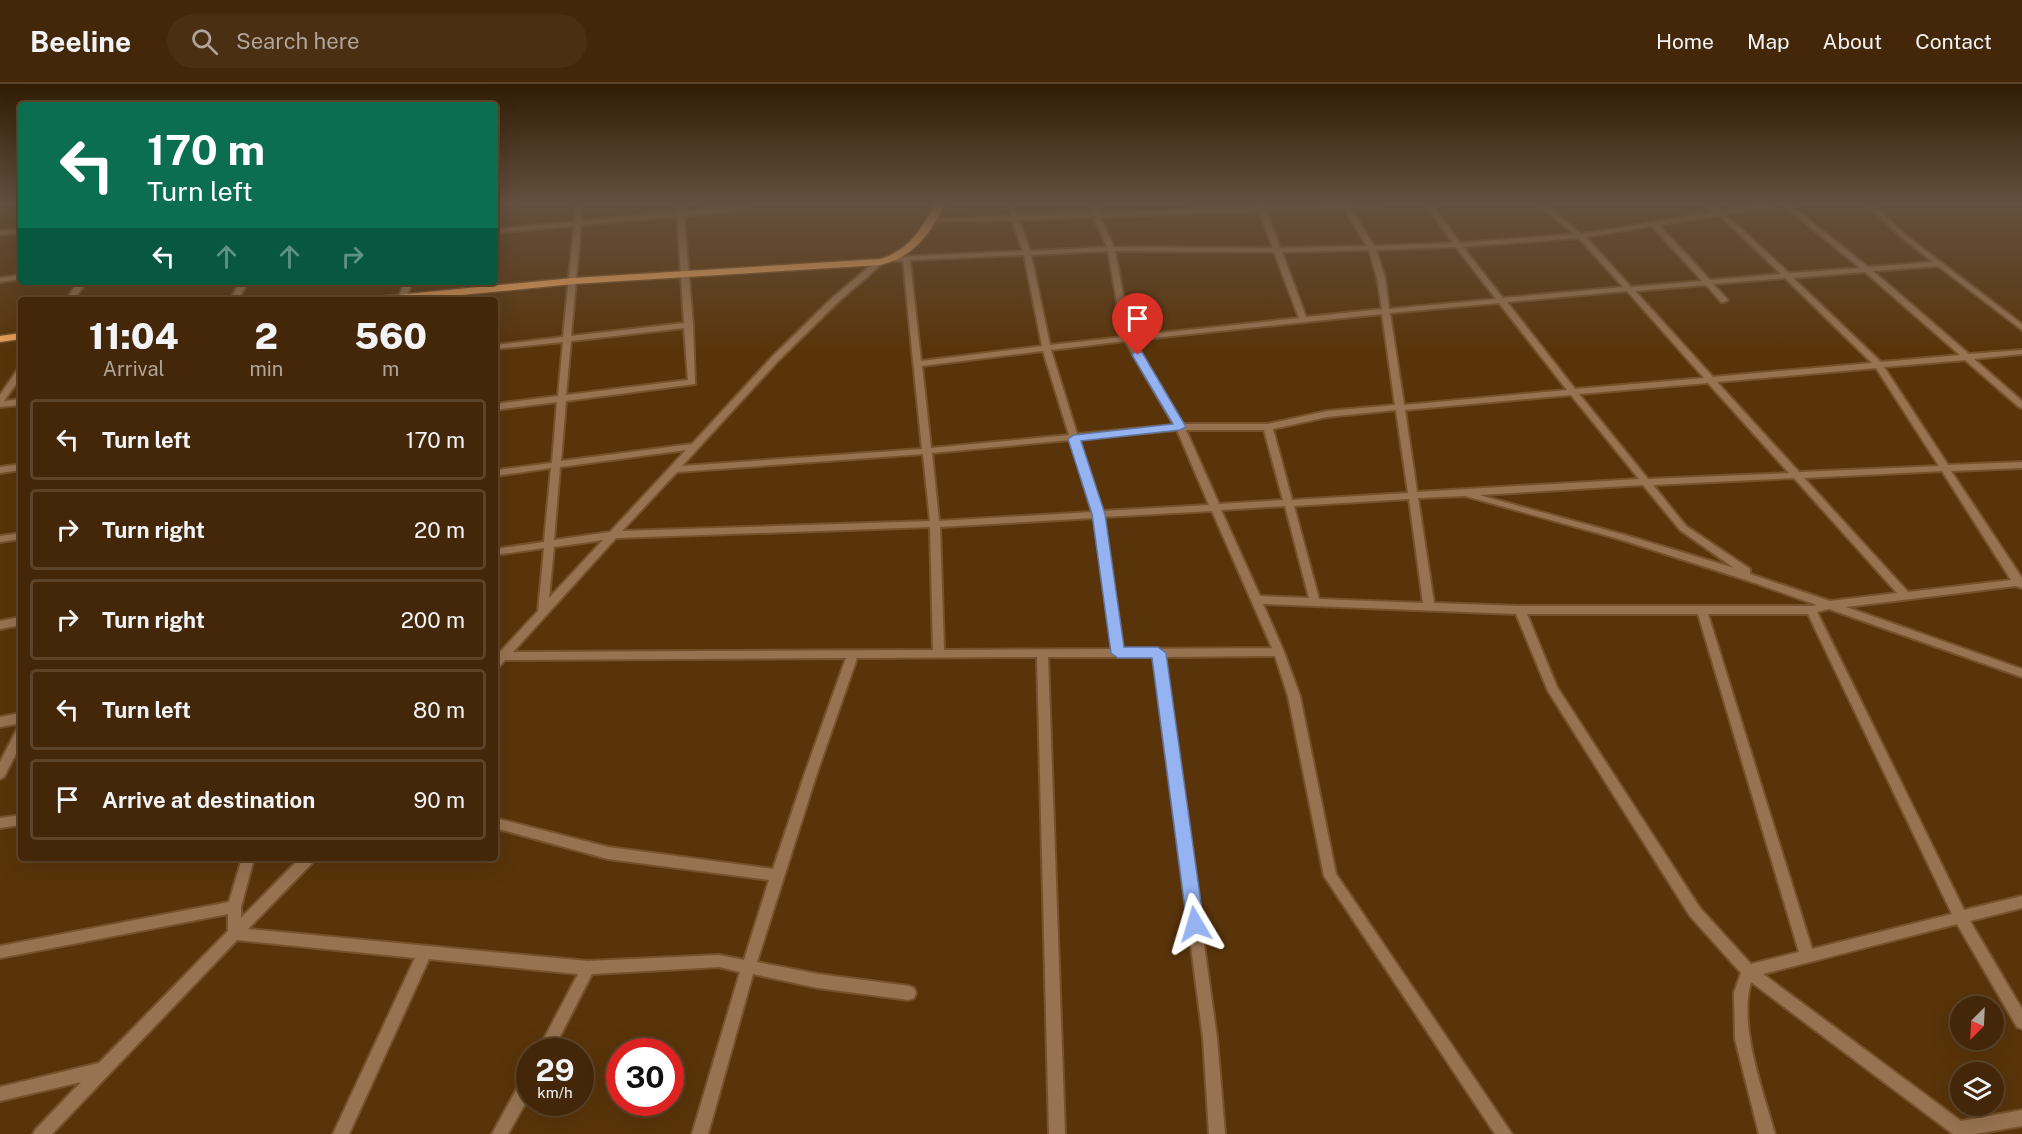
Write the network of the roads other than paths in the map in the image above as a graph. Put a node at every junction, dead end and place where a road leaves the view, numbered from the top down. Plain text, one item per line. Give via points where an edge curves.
1 (575, 253) edge
2 (683, 253) edge
3 (904, 253) edge
4 (1027, 253) joint
5 (1112, 253) edge
6 (1279, 253) edge
7 (1374, 253) edge
8 (1464, 253) edge
9 (1596, 253) edge
10 (1681, 253) edge
11 (1762, 253) edge
12 (1846, 253) edge
13 (1924, 253) edge
14 (893, 259) junction
15 (906, 259) junction
16 (880, 262) junction
17 (1938, 264) junction
18 (1866, 269) junction
19 (684, 273) junction
20 (18, 277) edge
21 (1788, 277) junction
22 (0, 280) edge
23 (573, 281) junction
24 (1709, 283) junction
25 (1630, 290) junction
26 (422, 297) edge
27 (1724, 300) dead end
28 (1502, 301) junction
29 (1386, 311) junction
30 (1303, 318) junction
31 (689, 325) junction
32 (2022, 328) edge
33 (18, 336) edge
34 (1127, 337) junction
35 (0, 339) edge
36 (569, 339) junction
37 (498, 347) edge
38 (1046, 347) junction
39 (2022, 352) edge
40 (1965, 357) junction
41 (1877, 363) junction
42 (917, 364) junction
43 (18, 376) edge
44 (1711, 380) junction
45 (1573, 392) junction
46 (563, 399) junction
47 (18, 402) edge
48 (0, 403) edge
49 (2022, 405) edge
50 (498, 407) edge
51 (1400, 408) junction
52 (1180, 427) junction
53 (1268, 427) junction
54 (1074, 439) junction
55 (697, 446) junction
56 (927, 451) junction
57 (557, 465) junction
58 (2022, 465) edge
59 (18, 467) edge
60 (1944, 468) junction
61 (675, 469) junction
62 (0, 470) edge
63 (498, 473) edge
64 (1797, 475) junction
65 (1644, 482) junction
66 (1460, 492) junction
67 (1413, 495) junction
68 (1288, 503) junction
69 (1216, 507) junction
70 (1098, 514) junction
71 (935, 524) junction
72 (613, 535) junction
73 (18, 536) edge
74 (0, 539) edge
75 (550, 543) junction
76 (498, 552) edge
77 (1756, 579) junction
78 (2021, 584) edge
79 (1906, 597) junction
80 (1258, 600) junction
81 (1315, 602) junction
82 (1830, 605) junction
83 (1429, 607) junction
84 (1520, 610) junction
85 (1702, 610) junction
86 (1811, 610) junction
87 (543, 612) junction
88 (18, 622) edge
89 (0, 625) edge
90 (1279, 652) junction
91 (1042, 653) junction
92 (1118, 653) junction
93 (1158, 653) junction
94 (853, 654) junction
95 (939, 654) junction
96 (498, 659) edge
97 (2022, 673) edge
98 (18, 719) edge
99 (0, 722) edge
100 (18, 738) edge
101 (0, 774) edge
102 (18, 820) edge
103 (0, 823) edge
104 (498, 824) edge
105 (247, 861) edge
106 (305, 861) edge
107 (777, 875) junction
108 (2022, 902) edge
109 (234, 907) junction
110 (1961, 918) junction
111 (235, 934) junction
112 (0, 952) edge
113 (424, 952) junction
114 (1807, 957) junction
115 (748, 966) junction
116 (588, 968) junction
117 (1748, 971) junction
118 (909, 993) dead end
119 (2022, 1023) edge
120 (551, 1038) edge
121 (102, 1070) junction
122 (0, 1094) edge
123 (516, 1105) edge
124 (2022, 1118) edge
125 (1963, 1132) edge
126 (40, 1134) edge
127 (341, 1134) edge
128 (500, 1134) edge
129 (700, 1134) edge
130 (1057, 1134) edge
131 (1217, 1134) edge
132 (1504, 1134) edge
133 (1767, 1134) edge

1 - 23 street
2 - 19 street
3 - 14 main road
4 - 15 street
4 - 38 street
5 - 34 street
6 - 30 street
7 - 29 street
8 - 28 street
9 - 25 street
10 - 24 street
11 - 21 street
12 - 18 street
13 - 17 street
14 - 15 street
14 - 16 main road
15 - 42 street
16 - 19 main road
16 - 55 street via 774,359
17 - 18 street
17 - 32 street
18 - 21 street
18 - 40 street
19 - 23 main road
19 - 31 street
20 - 22 street
21 - 24 street
21 - 41 street
23 - 26 main road
23 - 36 street
24 - 25 street
24 - 27 street
25 - 28 street
25 - 44 street
28 - 29 street
28 - 45 street
29 - 30 street
29 - 51 street
30 - 34 street
31 - 36 street
31 - 46 street via 692,382
33 - 35 main road
34 - 38 street
34 - 52 street
36 - 37 street
36 - 46 street
38 - 42 street
38 - 54 street
39 - 40 street
40 - 41 street
40 - 49 street
41 - 44 street
41 - 60 street
42 - 56 street
43 - 48 street
44 - 45 street
44 - 64 street
45 - 51 street
45 - 65 street
46 - 50 street
46 - 57 street
47 - 48 street
51 - 53 street via 1327,414
51 - 67 street
52 - 53 street
52 - 54 street
52 - 69 street
53 - 68 street
54 - 56 street
54 - 70 street
55 - 57 street
55 - 61 street
56 - 61 street
56 - 71 street
57 - 63 street
57 - 75 street
58 - 60 street
59 - 62 street
60 - 64 street
60 - 78 street
61 - 72 street
64 - 65 street
64 - 79 street
65 - 66 street
65 - 77 street via 1683,528
66 - 67 street
66 - 77 street
67 - 68 street
67 - 83 street
68 - 69 street
68 - 81 street
69 - 70 street
69 - 80 street
70 - 71 street
70 - 92 street
71 - 72 street
71 - 95 street
72 - 75 street
72 - 87 street
73 - 74 street
75 - 76 street
75 - 87 street
77 - 82 street
78 - 79 street
79 - 82 street
80 - 81 street
80 - 90 street
81 - 83 street
82 - 86 street
82 - 97 street
83 - 84 street
84 - 85 street
84 - 117 street via 1558,698 1695,912
85 - 86 street
85 - 114 street
86 - 110 street
87 - 96 street
88 - 89 street
90 - 93 street
90 - 132 street via 1294,696 1330,876
91 - 92 street
91 - 95 street
91 - 130 street
92 - 93 street
93 - 131 street via 1210,1038
94 - 95 street
94 - 96 street
94 - 107 street via 819,743
98 - 99 street
100 - 101 street
102 - 103 street
104 - 107 street via 608,853
105 - 109 street
106 - 111 street
107 - 115 street
108 - 110 street
109 - 111 street
109 - 112 street
110 - 114 street
110 - 119 street
111 - 113 street
111 - 121 street
113 - 116 street
113 - 127 street
114 - 117 street
115 - 116 street via 719,961
115 - 118 street via 818,981
115 - 129 street
116 - 120 street
117 - 125 street
117 - 133 street via 1741,993 1742,1039
121 - 122 street
121 - 126 street
123 - 128 street
124 - 125 street

